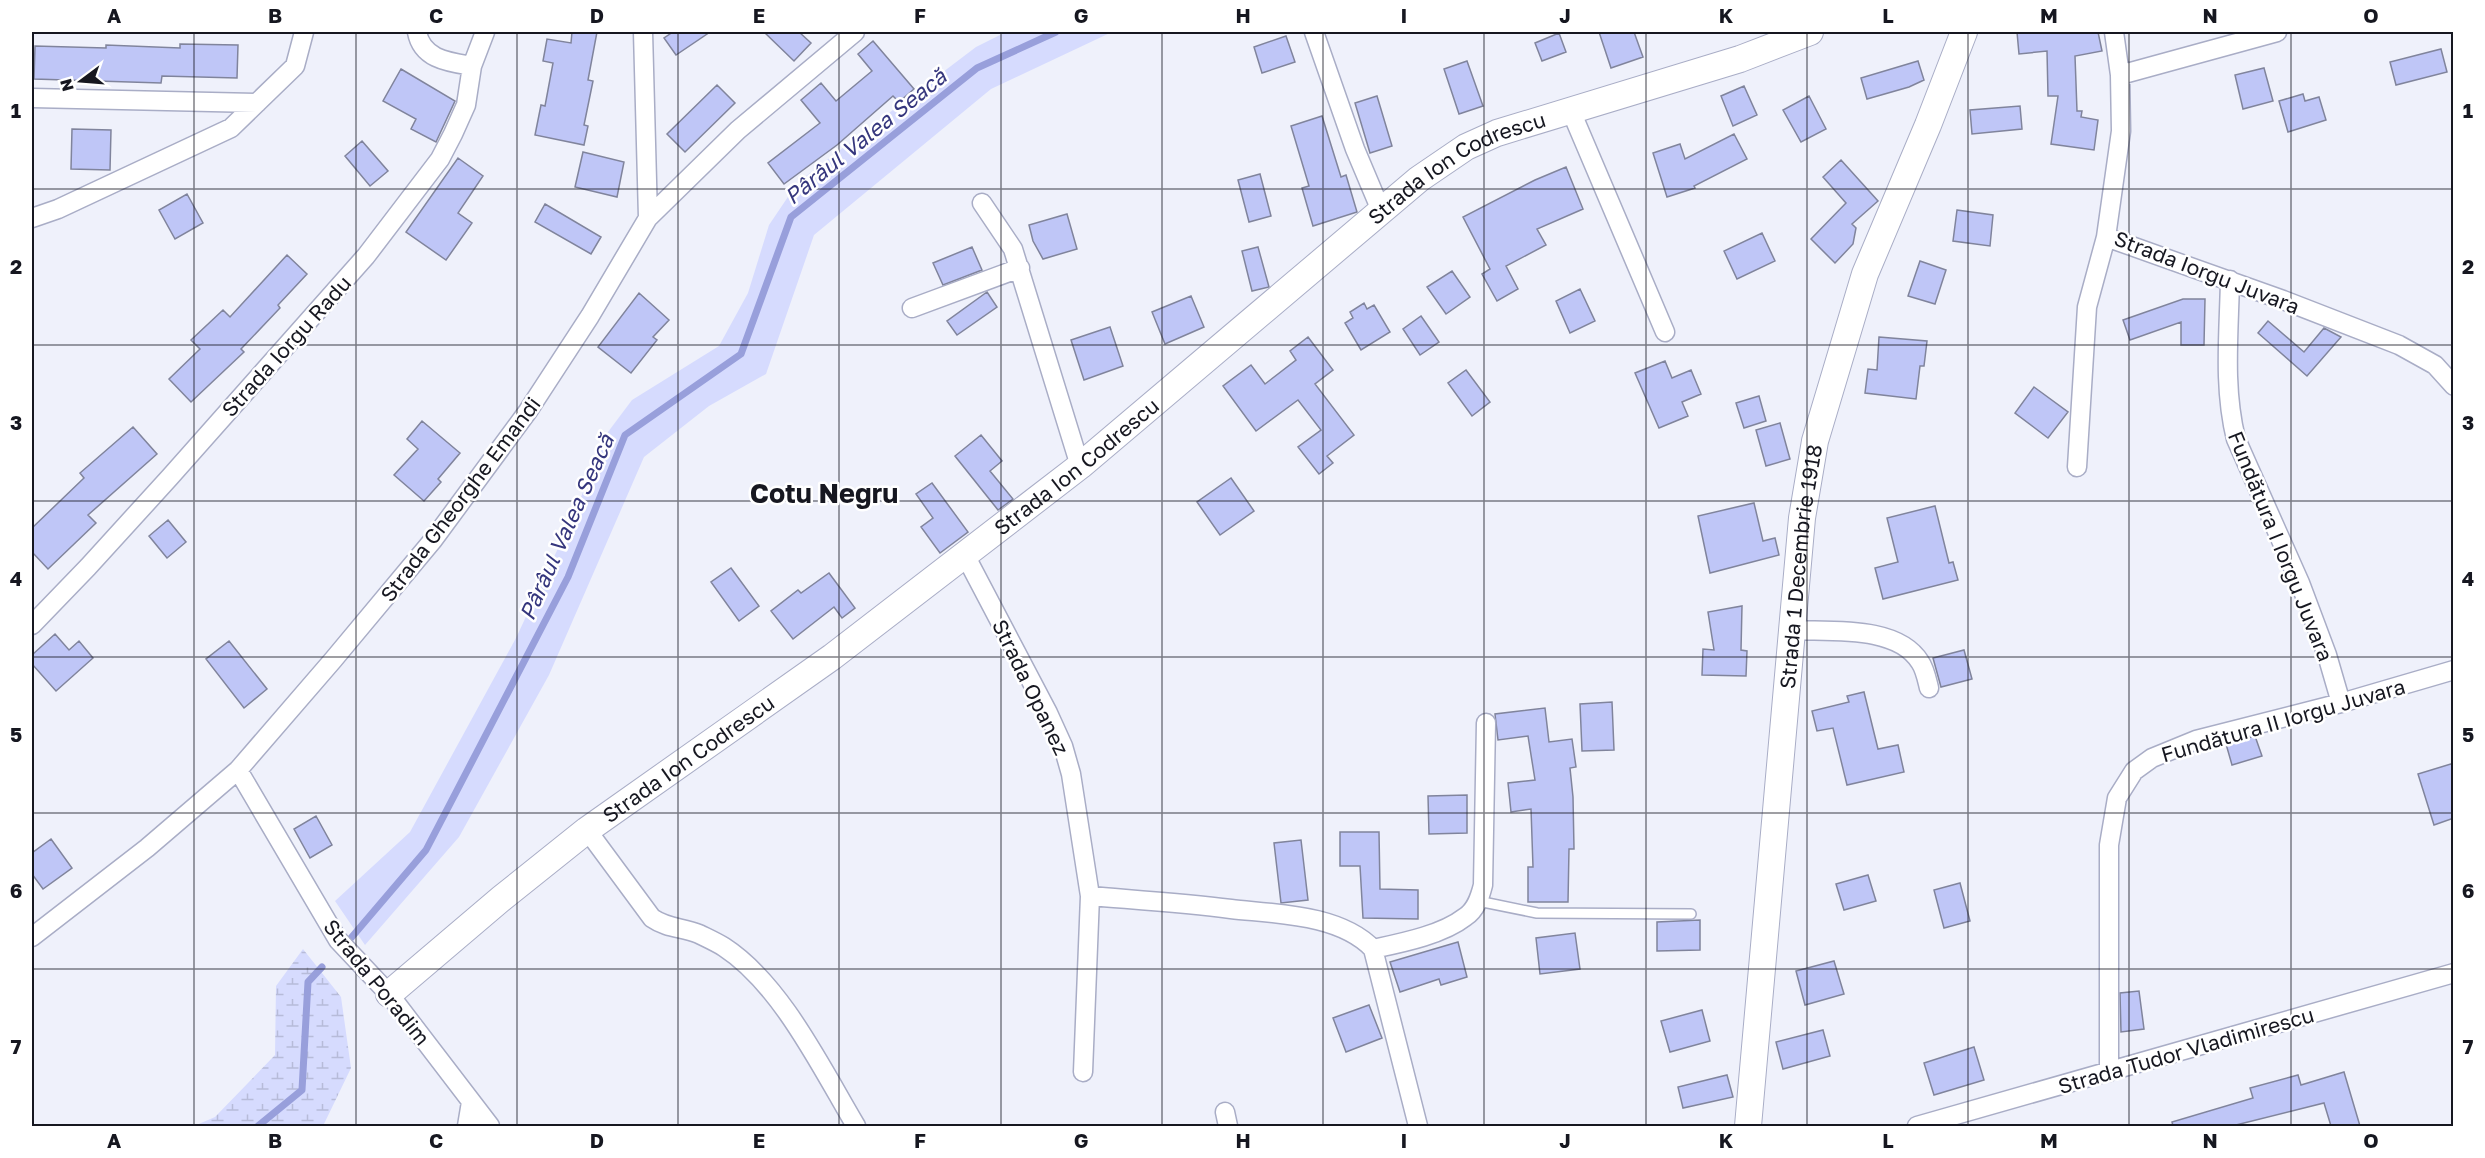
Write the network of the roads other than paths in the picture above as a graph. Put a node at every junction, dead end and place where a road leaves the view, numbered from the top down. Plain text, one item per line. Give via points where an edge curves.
1 (304, 32) edge
2 (417, 32) edge
3 (485, 32) edge
4 (644, 32) edge
5 (855, 32) edge
6 (1314, 32) edge
7 (1810, 32) edge
8 (1964, 32) edge
9 (2114, 32) edge
10 (2277, 32) edge
11 (472, 66) junction
12 (2120, 75) junction
13 (32, 98) edge
14 (257, 103) junction
15 (1571, 111) junction
16 (982, 203) dead end
17 (1382, 213) junction
18 (32, 218) edge
19 (648, 218) junction
20 (2106, 237) junction
21 (1020, 268) junction
22 (2230, 280) junction
23 (912, 308) dead end
24 (1665, 332) dead end
25 (2454, 386) edge
26 (1080, 466) junction
27 (2077, 467) dead end
28 (965, 555) junction
29 (32, 625) edge
30 (1792, 630) junction
31 (2454, 670) edge
32 (1929, 688) dead end
33 (2341, 703) junction
34 (1486, 723) dead end
35 (238, 770) junction
36 (587, 830) junction
37 (1090, 896) junction
38 (1478, 902) junction
39 (1691, 914) dead end
40 (32, 937) edge
41 (1373, 949) junction
42 (2454, 973) edge
43 (389, 994) junction
44 (1083, 1072) dead end
45 (2109, 1072) junction
46 (471, 1102) junction
47 (466, 1126) edge
48 (490, 1126) edge
49 (856, 1126) edge
50 (1418, 1126) edge
51 (1748, 1126) edge
52 (1917, 1126) edge

1 - 14 street via 295,66
2 - 11 street via 423,48 432,56
3 - 11 street, Strada Iorgu Radu
4 - 19 street
5 - 19 street, Strada Gheorghe Emandi via 738,130
6 - 17 street
7 - 15 main road, Strada Ion Codrescu via 1740,59
8 - 30 main road, Strada 1 Decembrie 1918 via 1865,274 1835,368 1815,441 1802,518
9 - 12 street, Strada Iorgu Juvara
10 - 12 street
11 - 29 street, Strada Iorgu Radu via 466,105 444,151 366,256
12 - 20 street, Strada Iorgu Juvara via 2121,131
13 - 14 street
14 - 18 street via 231,128
15 - 17 main road, Strada Ion Codrescu via 1497,133 1466,147 1419,179
15 - 24 street
16 - 21 street via 1013,249
17 - 26 main road, Strada Ion Codrescu
19 - 35 street, Strada Gheorghe Emandi via 528,411 433,540
20 - 22 street, Strada Iorgu Juvara
20 - 27 street via 2086,308
21 - 23 street
21 - 26 street
22 - 25 street, Strada Iorgu Juvara via 2399,345 2435,364
22 - 33 street, Fundătura I Iorgu Juvara via 2228,387 2236,439 2300,583
26 - 28 main road, Strada Ion Codrescu
28 - 36 main road, Strada Ion Codrescu via 832,657
28 - 37 street, Strada Opanez via 1063,746
30 - 32 street via 1894,640 1921,662
30 - 51 main road, Strada 1 Decembrie 1918
31 - 33 street, Fundătura II Iorgu Juvara
33 - 45 street, Fundătura II Iorgu Juvara via 2172,748 2134,771 2117,798 2109,845
34 - 38 street via 1483,885
35 - 40 street, Strada Gheorghe Emandi via 147,848
35 - 43 street, Strada Poradim via 338,940
36 - 43 main road, Strada Ion Codrescu
36 - 49 street via 652,918 723,947 763,983 801,1032
37 - 41 street via 1302,917 1341,928 1363,938
37 - 44 street, Strada Opanez
38 - 39 lane via 1537,914
38 - 41 street via 1466,917 1435,932
41 - 50 street
42 - 45 street, Strada Tudor Vladimirescu
43 - 46 street, Strada Poradim
45 - 52 street, Strada Tudor Vladimirescu
46 - 47 street
46 - 48 street, Strada Poradim

